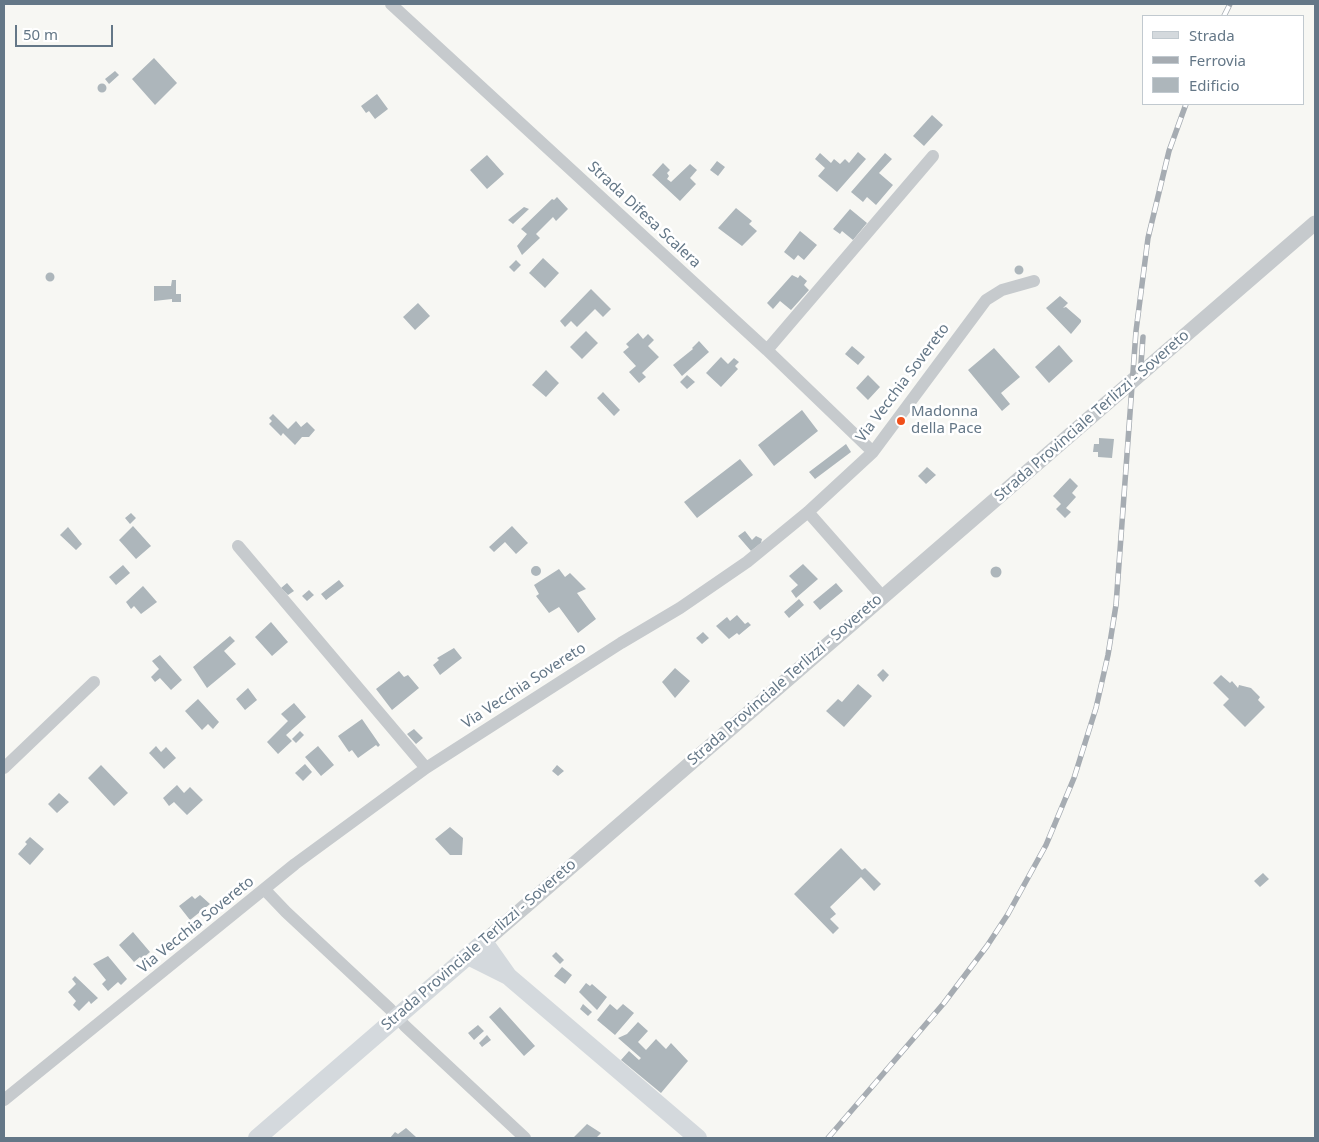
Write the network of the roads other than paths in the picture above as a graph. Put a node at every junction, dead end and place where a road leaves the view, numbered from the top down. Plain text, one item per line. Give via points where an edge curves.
1 (391, 4) edge
2 (933, 156) dead end
3 (1315, 223) edge
4 (1034, 281) dead end
5 (767, 350) junction
6 (873, 452) junction
7 (808, 512) junction
8 (238, 546) dead end
9 (882, 596) junction
10 (94, 682) dead end
11 (4, 768) edge
12 (426, 768) junction
13 (265, 890) junction
14 (484, 942) junction
15 (468, 956) junction
16 (508, 976) junction
17 (397, 1017) junction
18 (4, 1100) edge
19 (256, 1138) edge
20 (525, 1138) edge
21 (698, 1138) edge

1 - 5 street, Strada Difesa Scalera
2 - 5 street
3 - 9 street, Strada Provinciale Terlizzi - Sovereto
4 - 6 street, Via Vecchia Sovereto via 1002,290 986,300
5 - 6 street, Strada Difesa Scalera
6 - 7 street, Via Vecchia Sovereto
7 - 9 street
7 - 12 street, Via Vecchia Sovereto via 747,562 680,608 621,642
8 - 12 street
9 - 14 street, Strada Provinciale Terlizzi - Sovereto
10 - 11 street
12 - 13 street, Via Vecchia Sovereto via 295,864
13 - 17 street
13 - 18 street, Via Vecchia Sovereto
14 - 15 main road, Strada Provinciale Terlizzi - Sovereto
14 - 16 main road
15 - 16 main road
15 - 17 main road, Strada Provinciale Terlizzi - Sovereto
16 - 21 main road
17 - 19 main road, Strada Provinciale Terlizzi - Sovereto
17 - 20 street

